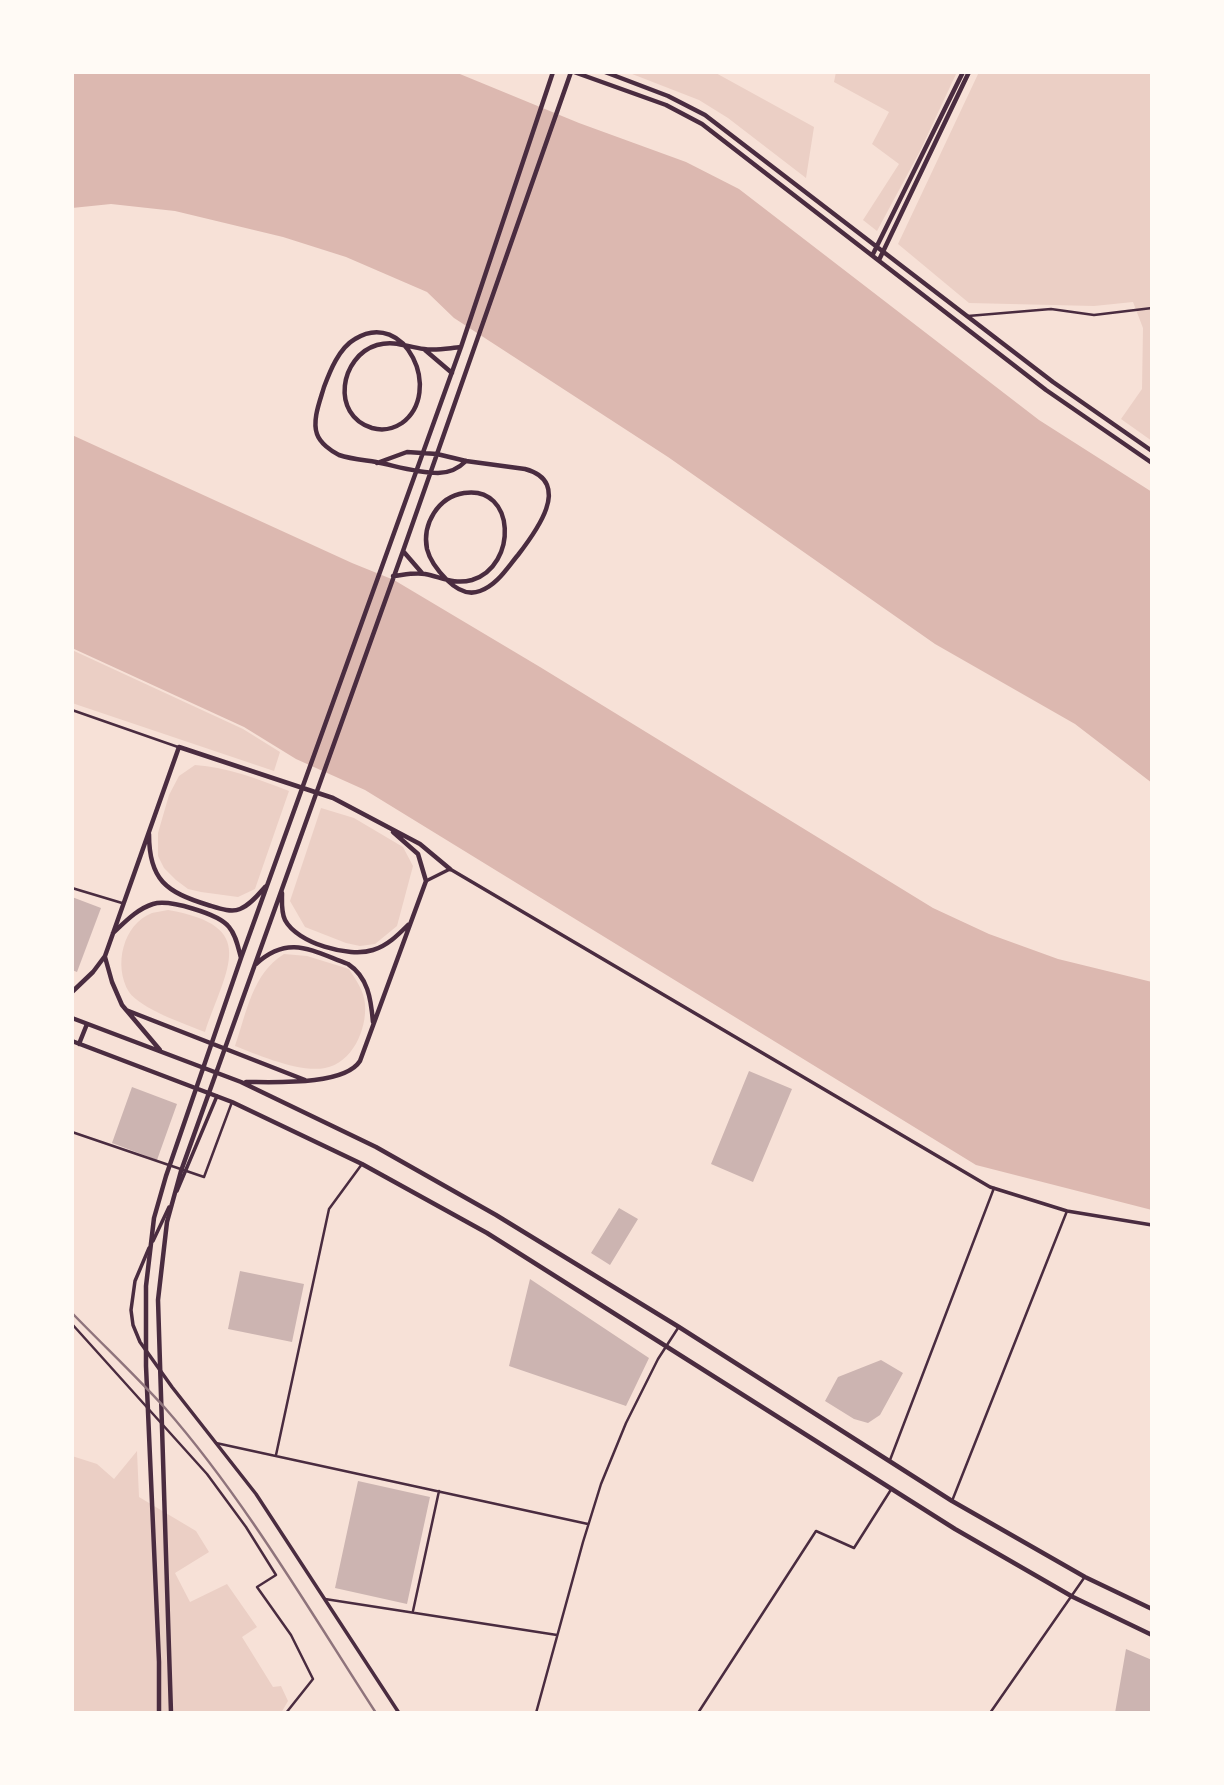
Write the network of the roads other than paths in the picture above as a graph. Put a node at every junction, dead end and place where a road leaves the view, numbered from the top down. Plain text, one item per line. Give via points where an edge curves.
1 (553, 72) edge
2 (572, 72) edge
3 (605, 72) edge
4 (963, 72) edge
5 (969, 72) edge
6 (878, 245) junction
7 (884, 251) junction
8 (873, 254) junction
9 (879, 260) junction
10 (1152, 308) edge
11 (968, 316) junction
12 (461, 347) junction
13 (424, 349) junction
14 (452, 373) junction
15 (1152, 451) edge
16 (466, 461) junction
17 (377, 463) junction
18 (1152, 463) edge
19 (402, 551) junction
20 (423, 573) junction
21 (393, 576) junction
22 (72, 710) edge
23 (179, 747) junction
24 (388, 827) junction
25 (149, 829) junction
26 (450, 869) junction
27 (426, 881) junction
28 (268, 884) junction
29 (72, 888) edge
30 (282, 889) junction
31 (123, 903) junction
32 (410, 922) junction
33 (113, 934) junction
34 (105, 956) junction
35 (241, 958) junction
36 (254, 965) junction
37 (72, 992) edge
38 (126, 1010) junction
39 (72, 1018) edge
40 (373, 1023) junction
41 (87, 1024) junction
42 (72, 1041) edge
43 (79, 1044) junction
44 (161, 1051) junction
45 (306, 1080) junction
46 (241, 1082) junction
47 (217, 1096) junction
48 (232, 1102) junction
49 (72, 1132) edge
50 (362, 1164) junction
51 (187, 1171) junction
52 (994, 1188) junction
53 (1067, 1211) junction
54 (1152, 1225) edge
55 (72, 1324) edge
56 (678, 1327) junction
57 (668, 1346) junction
58 (216, 1443) junction
59 (276, 1456) junction
60 (890, 1462) junction
61 (892, 1488) junction
62 (439, 1492) junction
63 (952, 1501) junction
64 (588, 1524) junction
65 (1085, 1577) junction
66 (1073, 1597) junction
67 (324, 1598) junction
68 (1152, 1609) edge
69 (413, 1612) junction
70 (557, 1634) junction
71 (1152, 1635) edge
72 (159, 1713) edge
73 (171, 1713) edge
74 (286, 1713) edge
75 (399, 1713) edge
76 (536, 1713) edge
77 (698, 1713) edge
78 (990, 1713) edge

1 - 12 main road
2 - 8 main road via 666,105 702,124
2 - 19 main road
3 - 6 main road via 705,115
4 - 6 main road
5 - 7 main road
6 - 7 main road
6 - 8 main road
7 - 9 main road
7 - 11 main road
8 - 9 main road
9 - 18 main road via 1046,390
10 - 11 street via 1094,315 1051,309
11 - 15 main road
12 - 13 main road
12 - 14 main road
13 - 14 main road
13 - 17 main road via 395,342 376,345 356,359 346,382 345,401 357,421 377,429 395,428 415,408 420,393 420,376 412,355 400,340 384,333 356,338 342,351 327,379 315,427 320,441 337,454
14 - 28 main road
16 - 17 main road via 407,452
16 - 17 main road via 458,469 440,473
16 - 20 main road via 538,475 545,485 548,510 498,579 469,593 461,592 447,580 428,553 427,534 434,512 443,502 468,492 484,496 499,508 506,528 501,554 473,580 460,582 446,581
19 - 20 main road
19 - 21 main road
20 - 21 main road
21 - 30 main road
22 - 23 street
23 - 24 main road via 333,798
23 - 25 main road
24 - 26 main road via 420,844
24 - 27 main road via 418,854
25 - 28 main road via 155,872 174,893 236,910
25 - 31 main road
26 - 27 street
26 - 52 street
27 - 32 main road
28 - 35 main road
29 - 31 street
30 - 32 main road via 284,918 291,929 306,940 346,952 375,950
30 - 36 main road
31 - 33 main road
32 - 40 main road
33 - 34 main road
33 - 35 main road via 150,904 172,903 224,922 233,931
34 - 37 main road
34 - 38 main road via 111,982
35 - 72 main road via 166,1176 154,1218 146,1286
36 - 40 main road via 279,948 303,948 354,967 367,986
36 - 73 main road via 181,1171 161,1262 158,1300
38 - 44 main road
38 - 45 main road
39 - 41 main road
40 - 45 main road via 357,1065 331,1077
41 - 43 main road
41 - 44 main road
42 - 43 main road
43 - 47 main road
44 - 46 main road
45 - 46 main road
46 - 56 main road via 376,1147
47 - 48 main road
47 - 51 street
48 - 50 main road
48 - 51 street via 204,1177
49 - 51 street
50 - 57 main road via 487,1233
50 - 59 street via 329,1209
51 - 58 street via 140,1268 132,1294 132,1325
52 - 53 street
52 - 60 street
53 - 54 street
53 - 63 street
55 - 74 street via 207,1474 276,1575 257,1587 291,1635 313,1679
56 - 57 street
56 - 60 main road
57 - 61 main road
57 - 64 street via 626,1423
58 - 59 street
58 - 67 street via 256,1494
59 - 62 street
60 - 63 main road
61 - 66 main road
61 - 77 street via 854,1548 816,1531
62 - 64 street
62 - 69 street
63 - 65 main road
64 - 70 street
65 - 66 street
65 - 68 main road
66 - 71 main road
66 - 78 street
67 - 69 street
67 - 75 street
69 - 70 street
70 - 76 street

